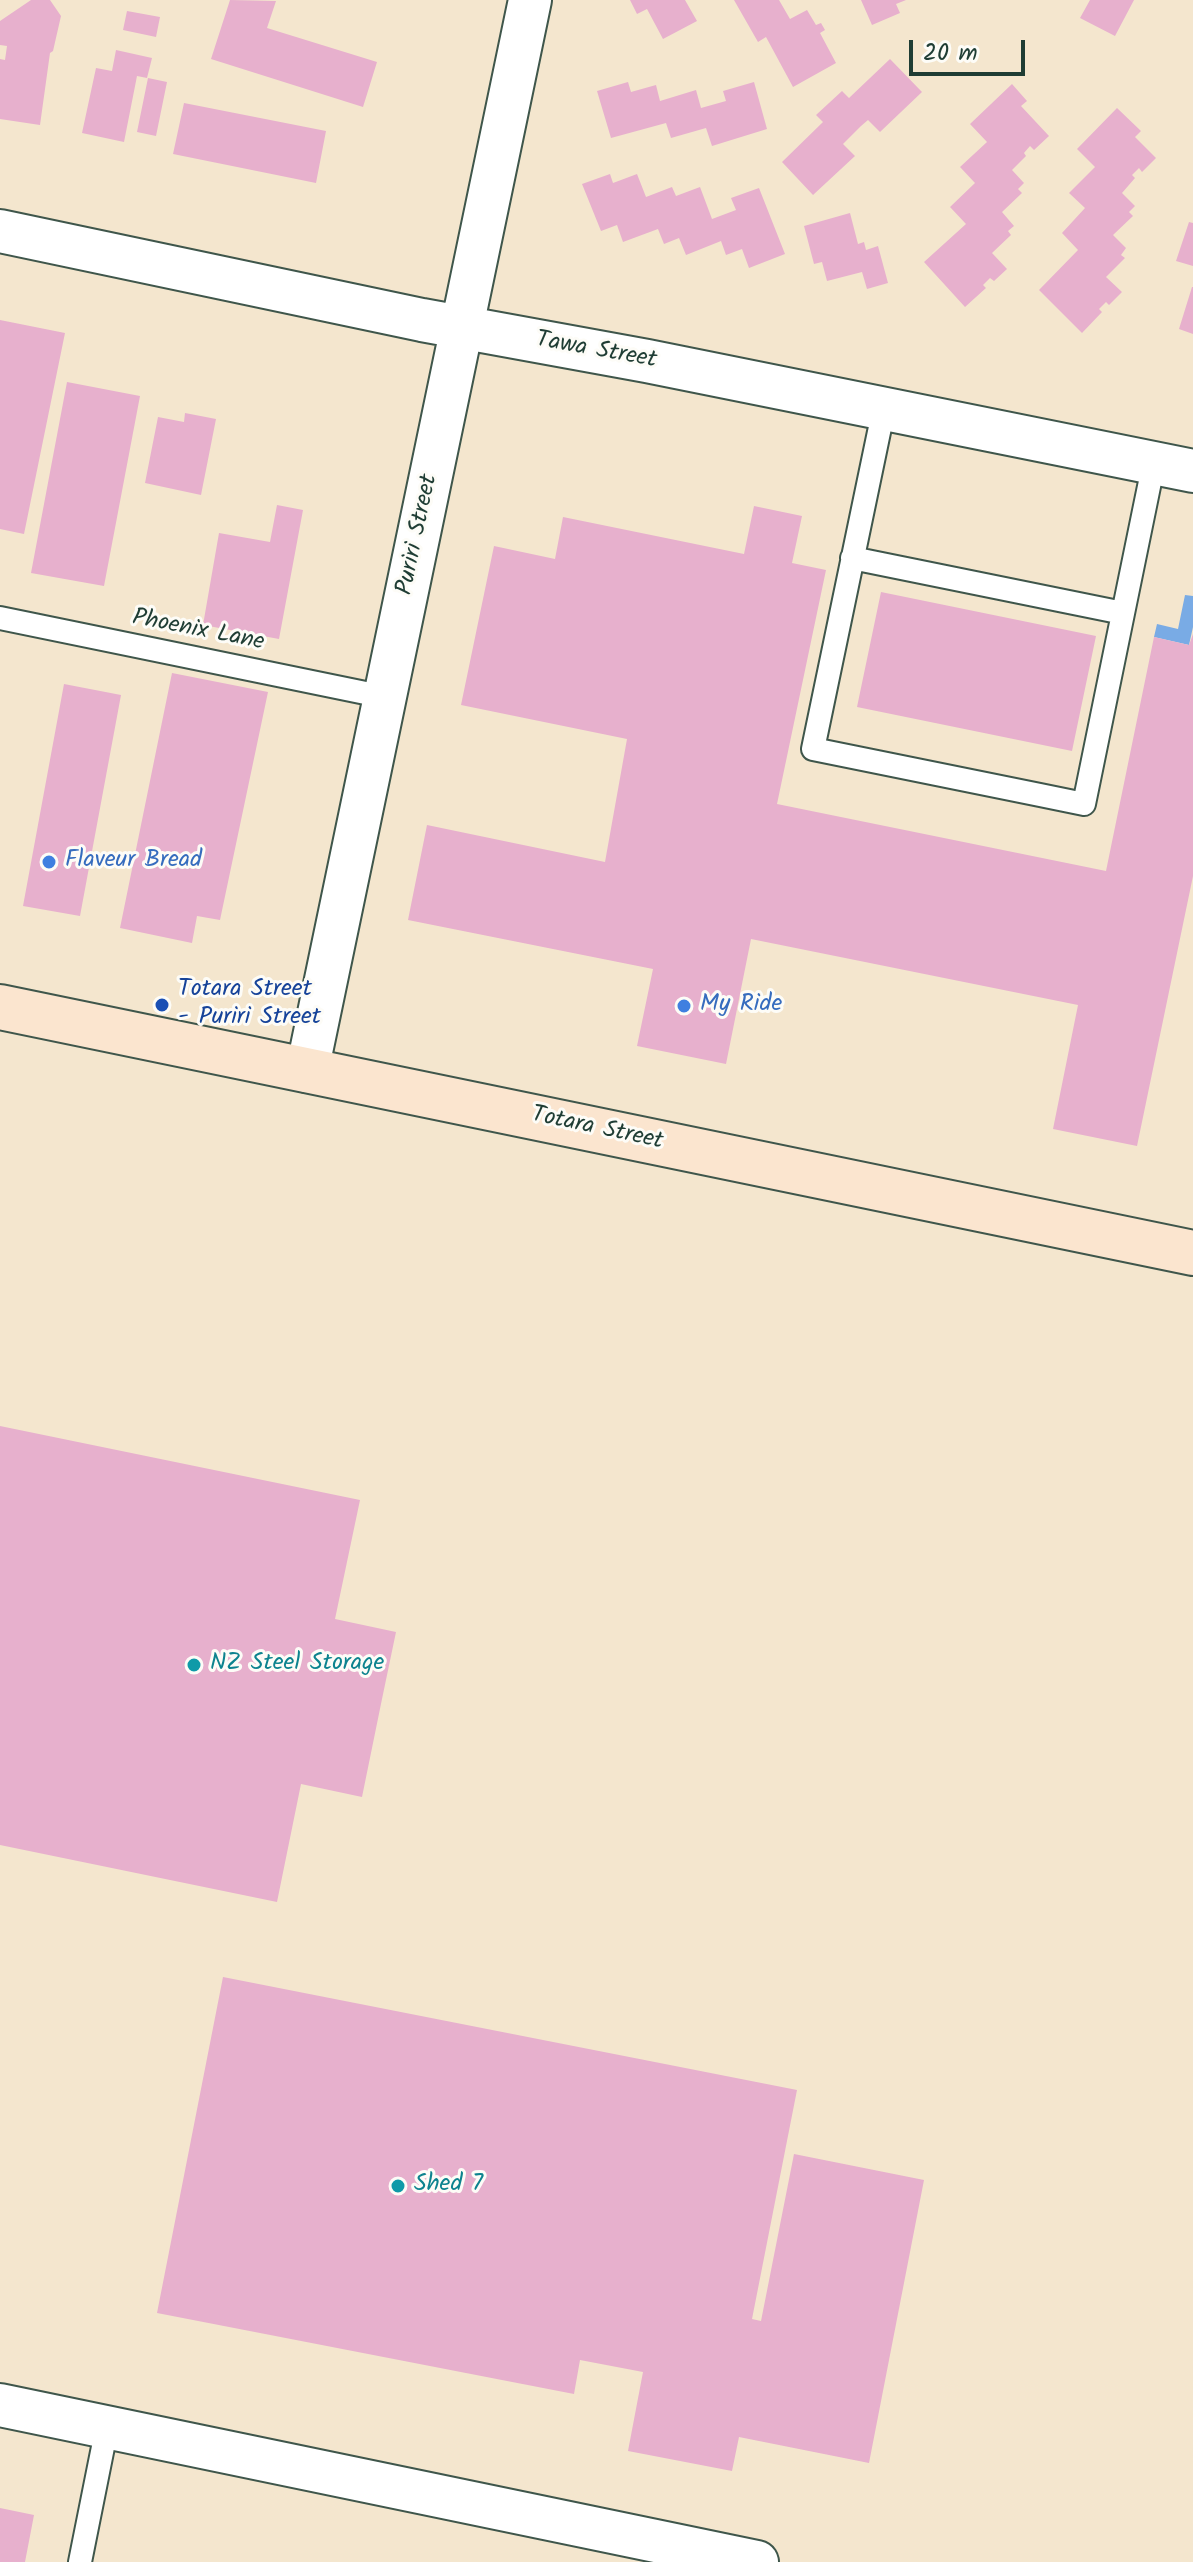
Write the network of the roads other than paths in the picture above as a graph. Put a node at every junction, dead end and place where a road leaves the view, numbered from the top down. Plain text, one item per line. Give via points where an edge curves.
1 (530, 0) edge
2 (0, 231) edge
3 (462, 328) junction
4 (884, 408) junction
5 (1173, 466) edge
6 (852, 558) junction
7 (1123, 613) junction
8 (0, 618) edge
9 (385, 697) junction
10 (0, 1007) edge
11 (307, 1071) junction
12 (1193, 1253) edge
13 (0, 2405) edge
14 (107, 2427) junction
15 (80, 2562) edge
16 (757, 2562) edge

1 - 3 street, Puriri Street
2 - 3 street, Tawa Street
3 - 4 street, Tawa Street
3 - 9 street, Puriri Street
4 - 5 street, Tawa Street
4 - 6 lane
5 - 7 lane
6 - 7 lane
6 - 7 lane via 813,749 1084,804
8 - 9 lane, Phoenix Lane
9 - 11 street, Puriri Street
10 - 11 main road, Totara Street
11 - 12 main road, Totara Street
13 - 14 street
14 - 15 lane
14 - 16 street

